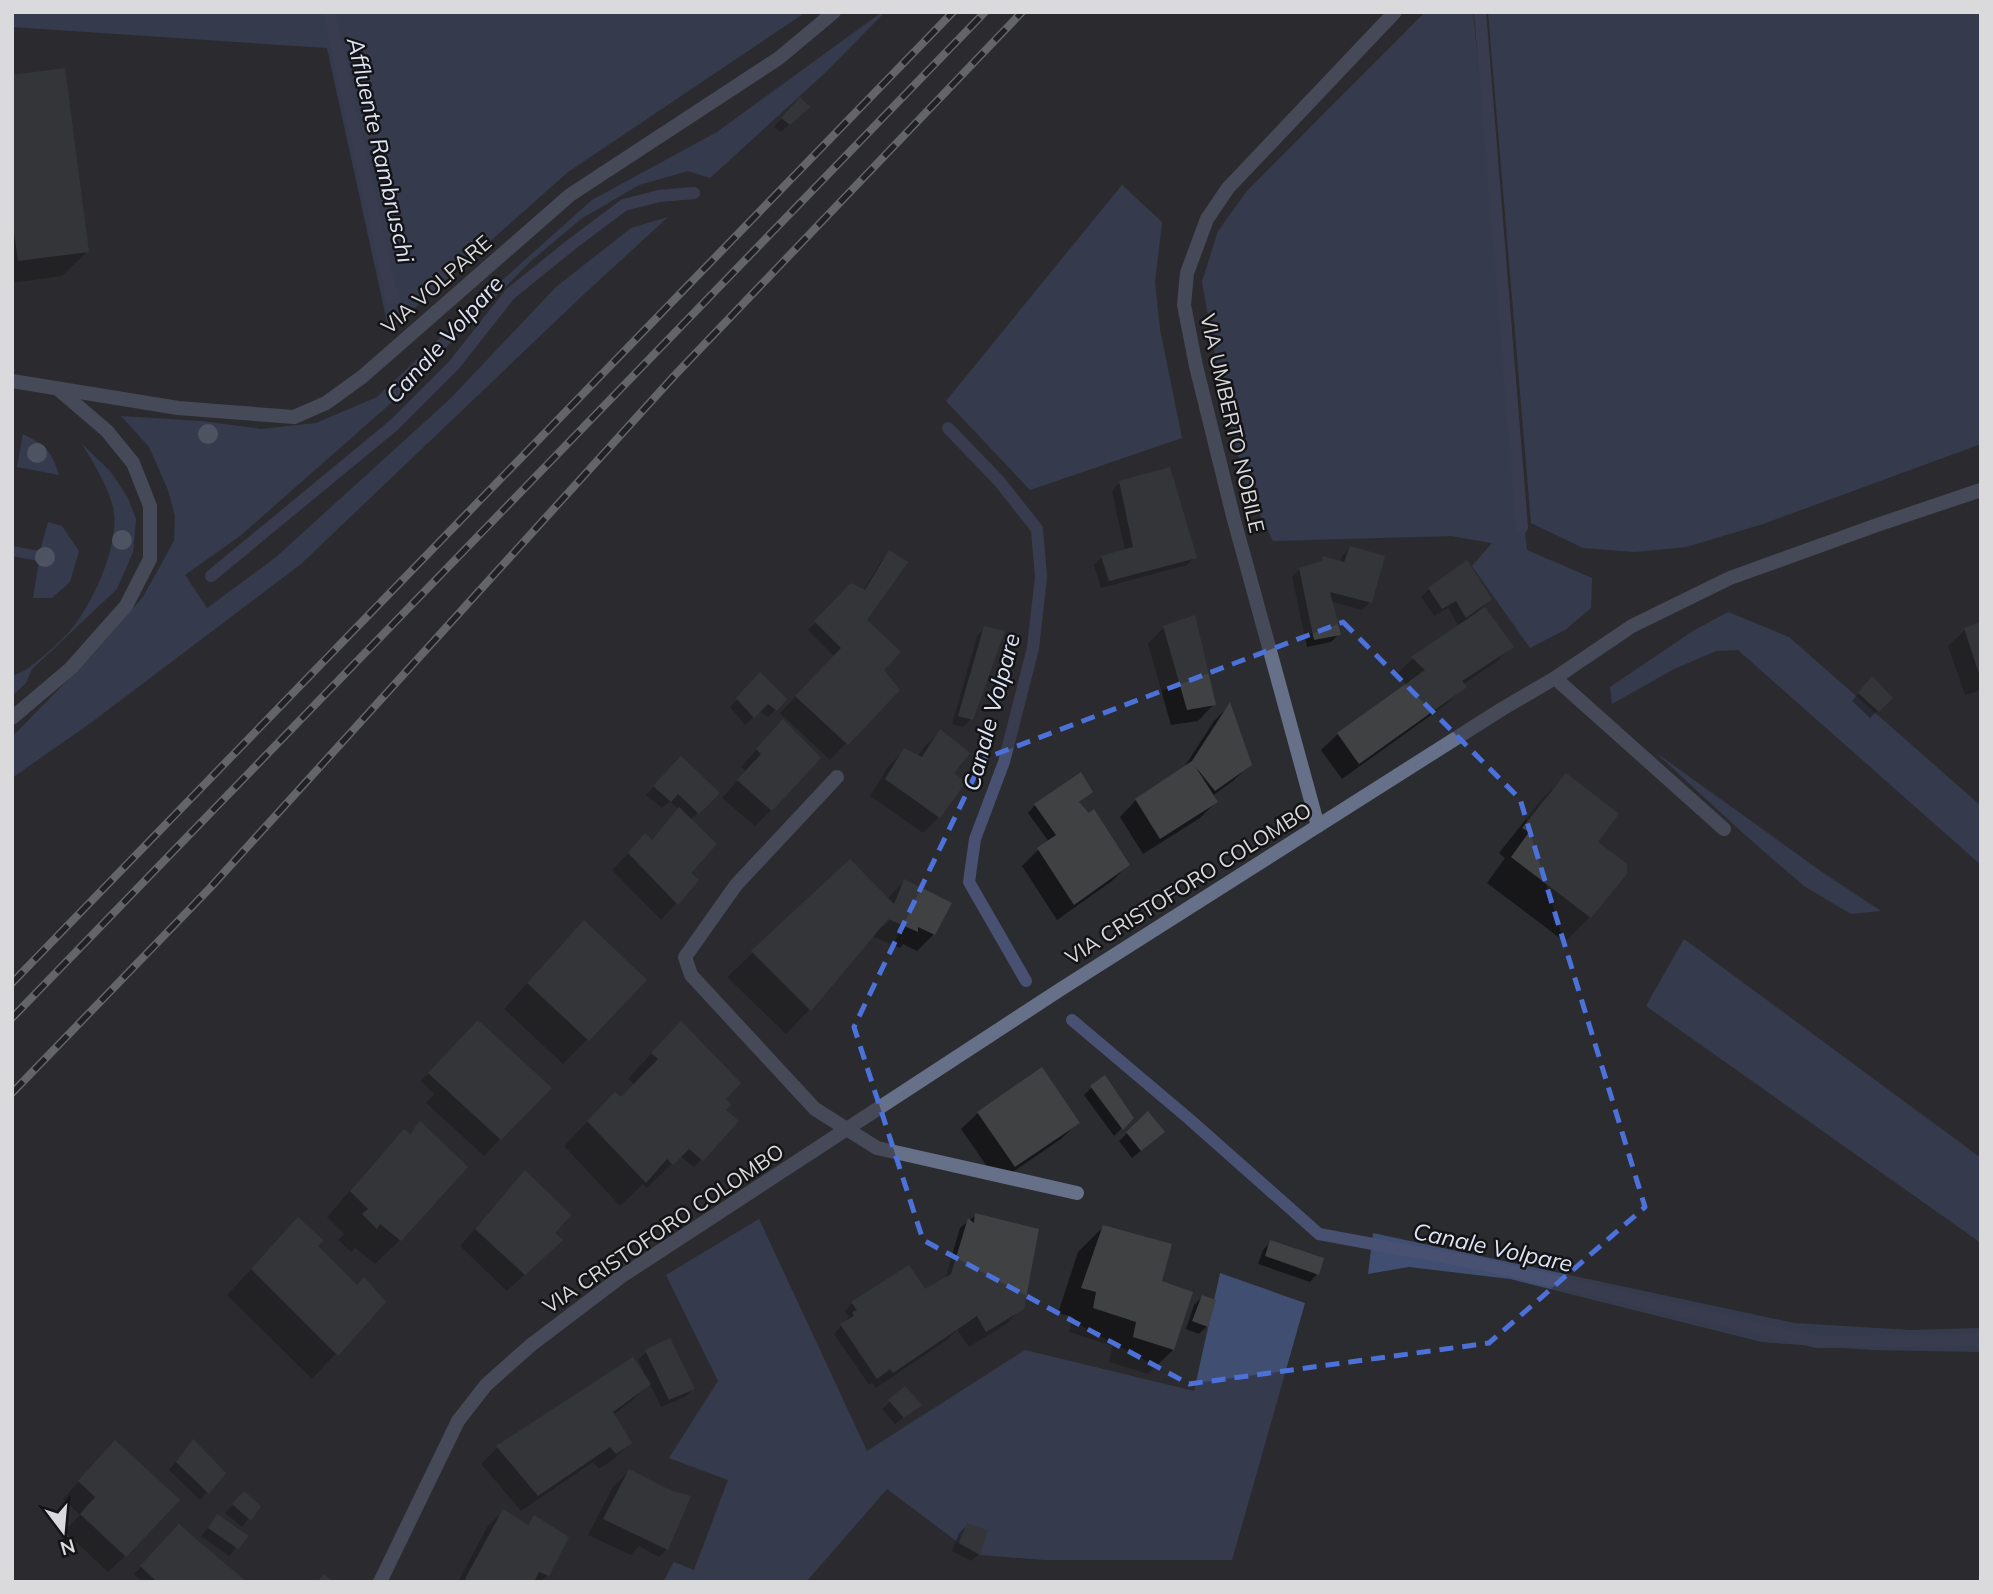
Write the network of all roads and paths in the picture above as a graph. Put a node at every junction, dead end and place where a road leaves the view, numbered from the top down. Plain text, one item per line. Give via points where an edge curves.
1 (834, 12) edge
2 (1395, 12) edge
3 (12, 381) edge
4 (58, 389) junction
5 (1981, 491) edge
6 (1555, 678) junction
7 (12, 718) edge
8 (837, 777) dead end
9 (1318, 826) junction
10 (1724, 830) dead end
11 (848, 1130) junction
12 (1077, 1193) dead end
13 (380, 1582) edge

1 - 4 street, VIA VOLPARE via 779,58 570,195 362,377 326,403 294,417 177,408
2 - 9 street, VIA UMBERTO NOBILE via 1228,188 1207,219 1187,274 1184,305 1233,516
3 - 4 street, VIA VOLPARE
4 - 7 street via 107,431 134,463 150,506 150,558 126,606 71,668
5 - 6 street, VIA CRISTOFORO COLOMBO via 1730,578 1632,626
6 - 9 street, VIA CRISTOFORO COLOMBO
6 - 10 street
8 - 11 street via 736,885 685,957 691,975 815,1109
9 - 11 street, VIA CRISTOFORO COLOMBO
11 - 12 street via 877,1148
11 - 13 street, VIA CRISTOFORO COLOMBO via 622,1276 486,1385 458,1420

